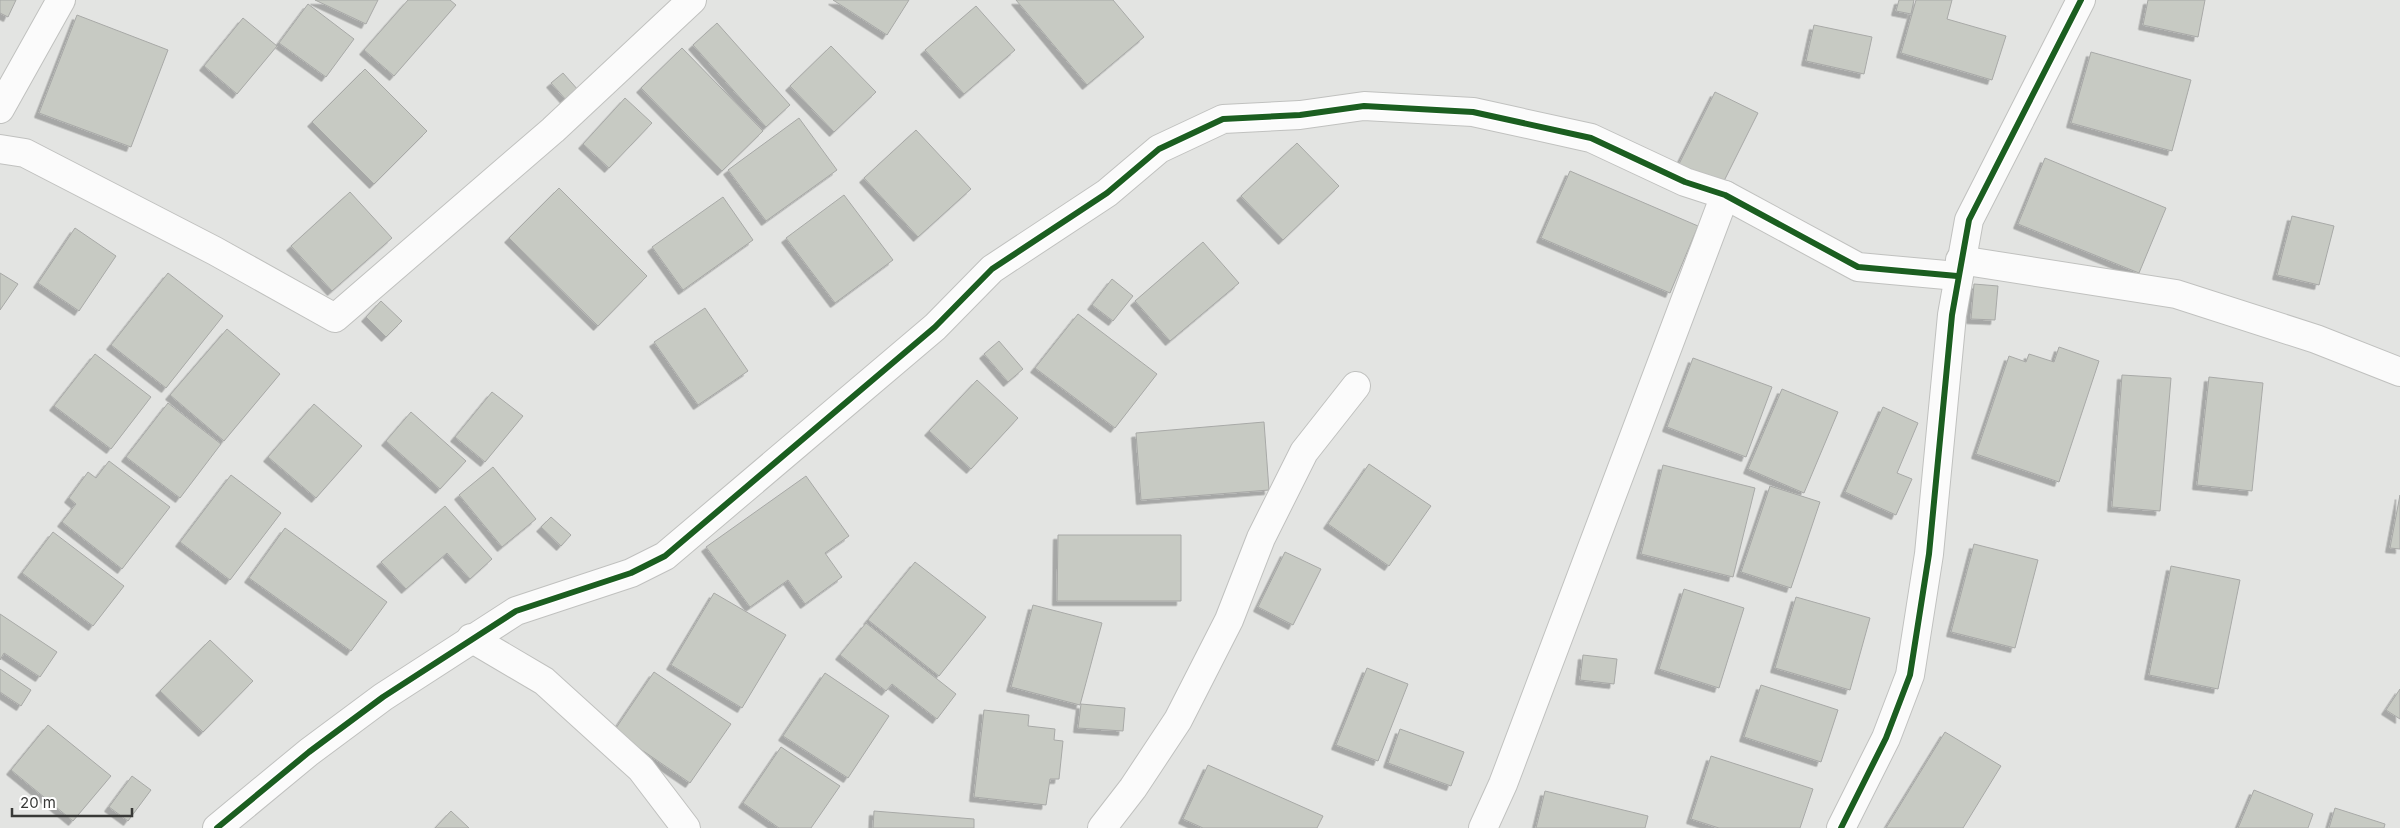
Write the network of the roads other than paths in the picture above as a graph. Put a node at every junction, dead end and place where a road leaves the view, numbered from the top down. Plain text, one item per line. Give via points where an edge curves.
1 (61, 0) edge
2 (2081, 0) edge
3 (690, 1) edge
4 (0, 109) edge
5 (0, 150) edge
6 (1725, 195) junction
7 (1959, 268) junction
8 (2400, 372) edge
9 (1356, 386) dead end
10 (471, 638) junction
11 (217, 828) edge
12 (686, 828) edge
13 (1102, 828) edge
14 (1483, 828) edge
15 (1840, 828) edge

1 - 4 street
2 - 7 street via 1969,220
3 - 5 street via 553,130 335,318 215,251 25,153
6 - 7 street via 1858,267
6 - 10 street via 1685,182 1591,138 1473,112 1364,106 1300,115 1223,120 1159,149 1107,193 992,269 935,327 665,556 631,573 516,611
6 - 14 street via 1503,784
7 - 8 street via 2176,294 2316,339
7 - 15 street via 1929,554 1910,675 1886,738
9 - 13 street via 1304,452 1261,538 1229,620 1178,720
10 - 11 street via 324,741
10 - 12 street via 544,681 641,769

